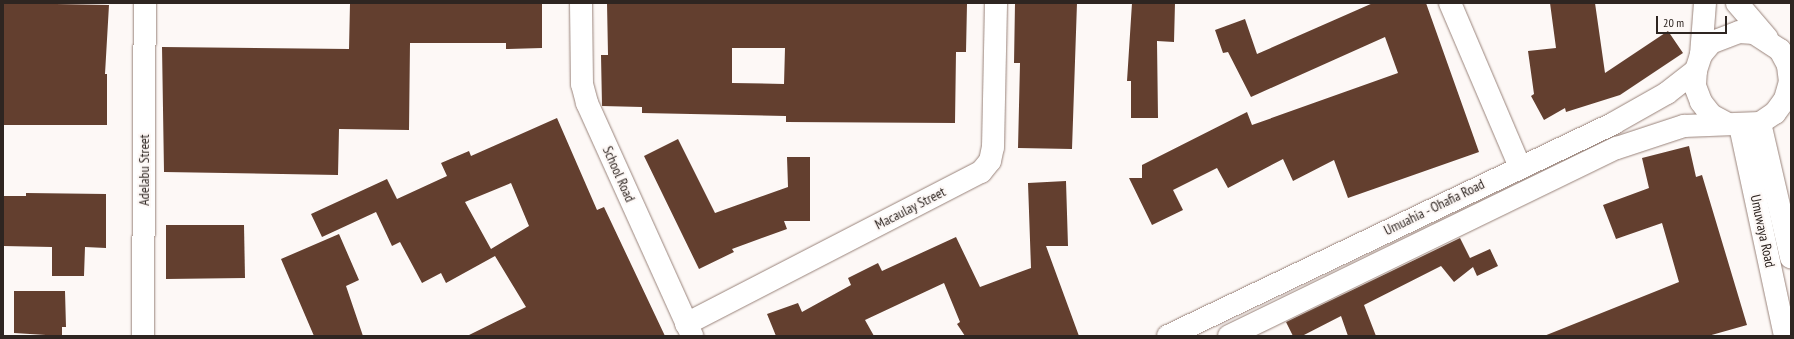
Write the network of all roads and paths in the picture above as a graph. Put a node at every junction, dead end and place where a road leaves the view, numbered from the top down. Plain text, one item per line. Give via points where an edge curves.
1 (145, 3) edge
2 (581, 3) edge
3 (996, 3) edge
4 (1450, 3) edge
5 (1705, 3) edge
6 (1737, 3) edge
7 (1768, 39) junction
8 (1698, 62) junction
9 (1789, 64) edge
10 (1742, 124) junction
11 (1519, 165) junction
12 (1791, 257) edge
13 (689, 330) edge
14 (143, 336) edge
15 (1168, 336) edge
16 (1229, 336) edge
17 (1785, 336) edge

1 - 14 street, Adelabu Street
2 - 13 street, School Road via 582,84 587,103
3 - 13 street, Macaulay Street via 993,147 990,161 980,172
4 - 11 street
5 - 8 street
6 - 7 street
7 - 8 street via 1739,32 1711,43
7 - 9 street via 1780,50
8 - 10 street via 1695,86 1701,102 1711,115
8 - 11 street, Umuahia - Ohafia Road via 1668,93 1621,119
9 - 10 street via 1790,82 1785,99 1775,113
10 - 12 street, Umuwaya Road
10 - 16 street, Umuahia - Ohafia Road via 1684,126 1617,148
10 - 17 street, Umuwaya Road
11 - 15 street, Umuahia - Ohafia Road

